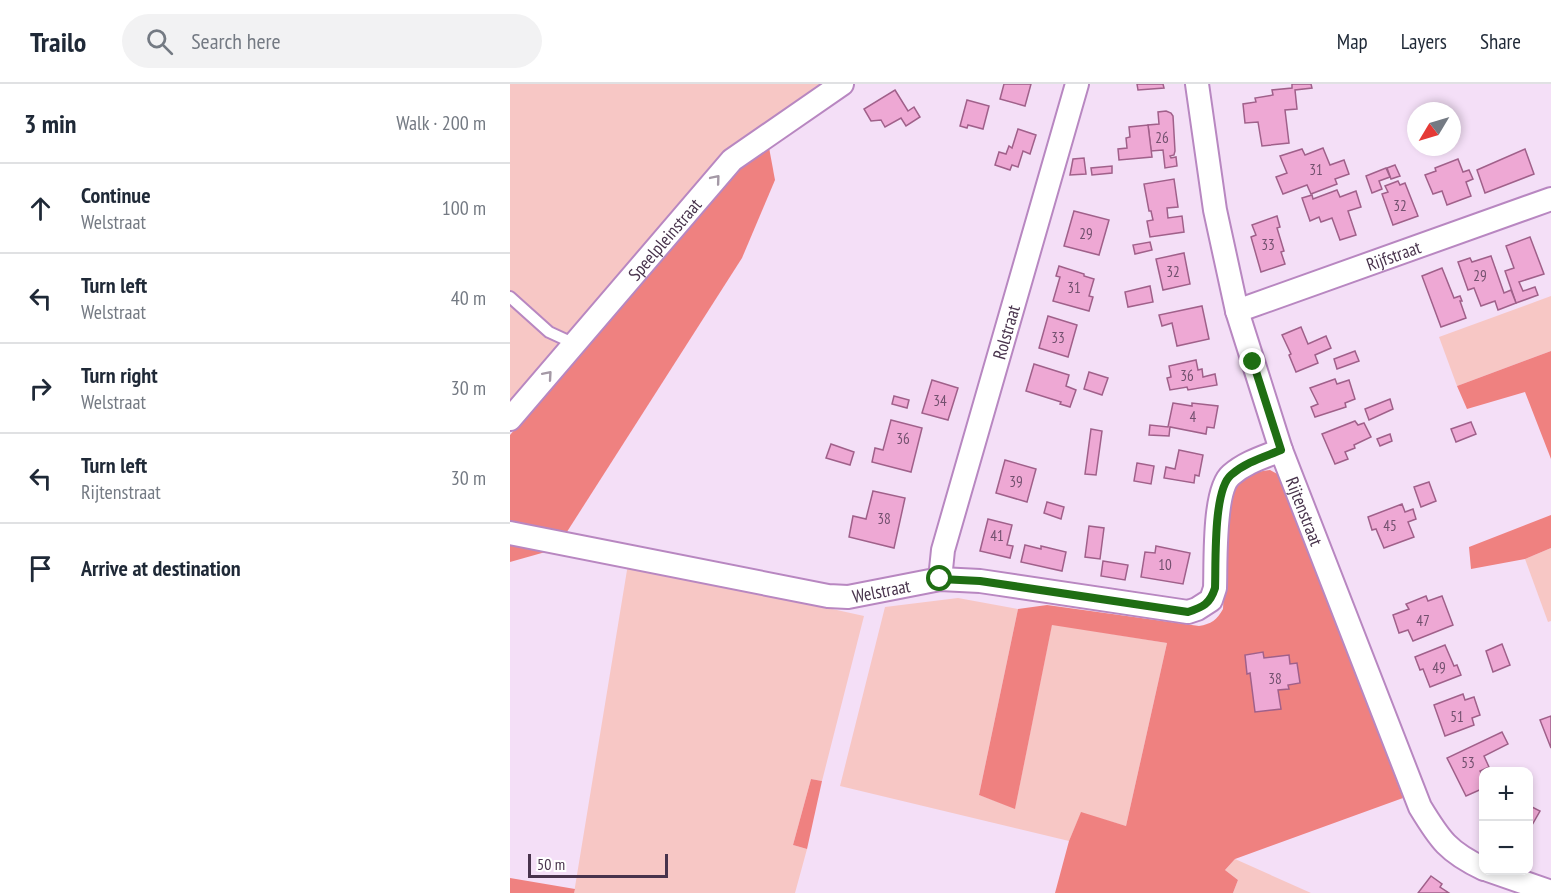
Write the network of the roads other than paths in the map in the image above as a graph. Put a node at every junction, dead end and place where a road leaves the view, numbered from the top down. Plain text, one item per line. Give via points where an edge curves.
1 (842, 84) edge
2 (1077, 84) edge
3 (1197, 84) edge
4 (1551, 199) edge
5 (510, 297) edge
6 (1237, 311) junction
7 (575, 345) junction
8 (510, 419) edge
9 (1281, 450) junction
10 (510, 533) edge
11 (940, 579) junction
12 (1479, 867) edge
13 (1502, 875) edge
14 (1551, 892) edge

7 -> 1 street, Speelpleinstraat via 732,160
2 - 11 street, Rolstraat via 943,550
3 - 6 street, Rijtenstraat via 1215,210
4 - 6 street, Rijfstraat
5 - 7 lane via 549,332
6 - 9 street, Rijtenstraat
8 -> 7 street, Speelpleinstraat
9 - 11 street, Welstraat via 1252,461 1230,476 1224,486 1218,508 1215,588 1211,600 1197,609 1188,612 980,581
9 - 12 street, Rijtenstraat via 1420,807 1447,846
10 - 11 street, Welstraat via 828,596 848,597
13 - 14 street

